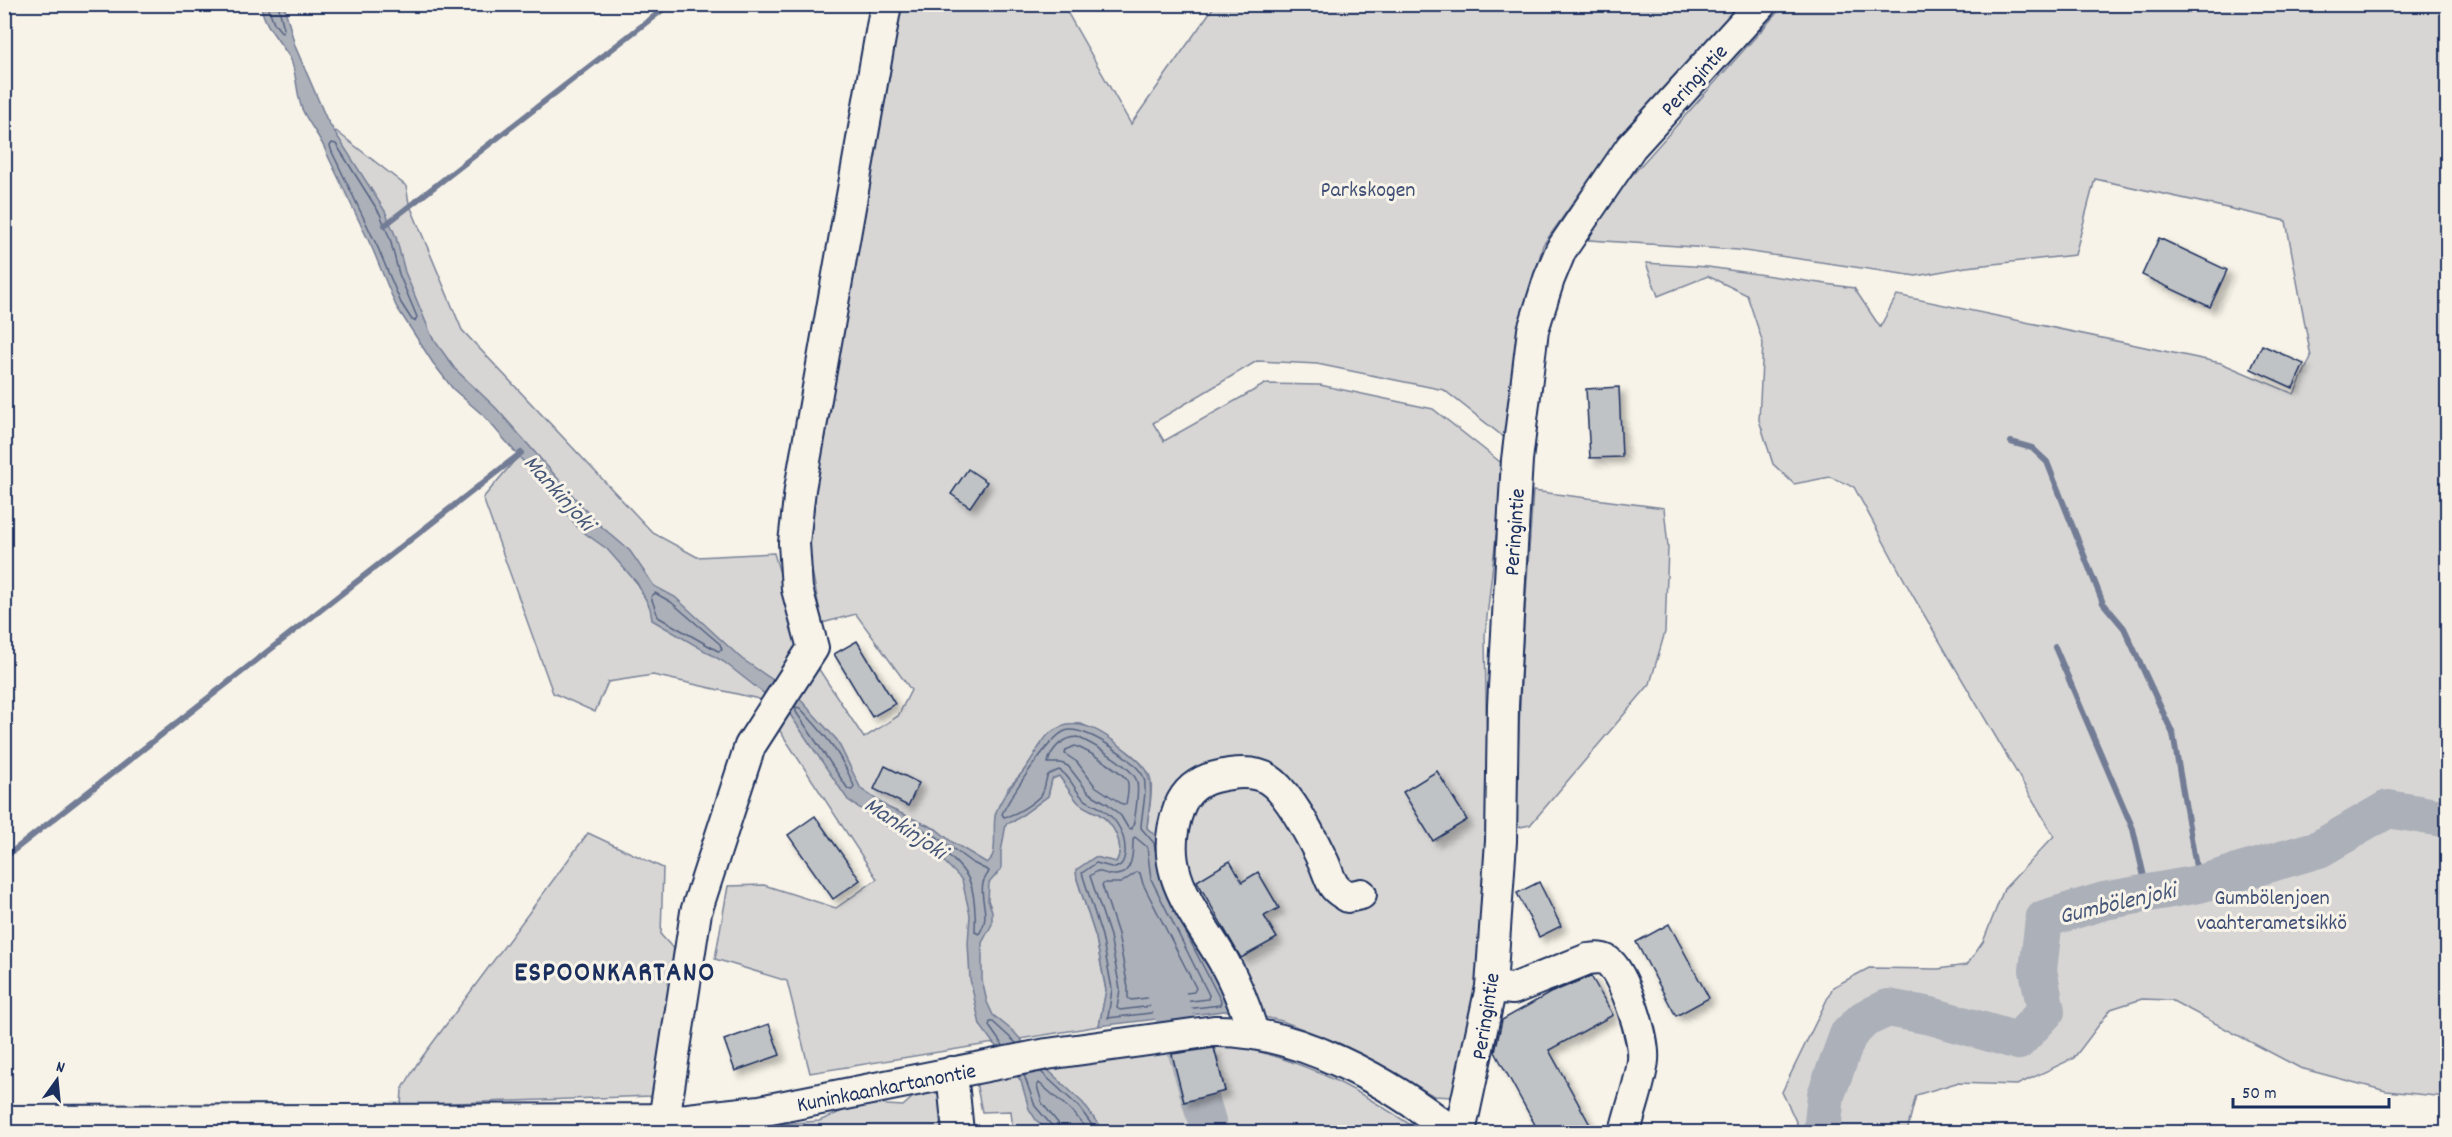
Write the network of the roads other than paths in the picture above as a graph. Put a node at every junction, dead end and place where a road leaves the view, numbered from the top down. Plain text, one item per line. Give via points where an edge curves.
1 (886, 4) edge
2 (1761, 4) edge
3 (1361, 894) dead end
4 (1491, 987) junction
5 (1253, 1033) junction
6 (952, 1072) junction
7 (4, 1121) edge
8 (677, 1124) edge
9 (143, 1126) edge
10 (958, 1132) edge
11 (1452, 1132) edge
12 (1460, 1132) edge
13 (1625, 1132) edge

1 - 8 street via 800,489 794,543 797,589 813,648 750,746 696,912
2 - 4 street, Peringintie via 1631,147 1561,250 1533,330 1510,569 1501,840
3 - 5 street via 1348,897 1334,888 1279,788 1263,776 1239,773 1213,777 1195,785 1182,800 1172,827 1170,852 1175,875 1194,915 1224,962
4 - 12 street, Peringintie
4 - 13 street via 1513,989 1588,959 1610,962 1637,1020 1644,1059
5 - 6 street, Kuninkaankartanontie via 1214,1031 1047,1054
5 - 11 street, Kuninkaankartanontie via 1299,1044 1344,1065 1432,1116
6 - 8 street, Kuninkaankartanontie
6 - 10 street
7 - 9 street, Kuninkaankartanontie
8 - 9 street, Kuninkaankartanontie

